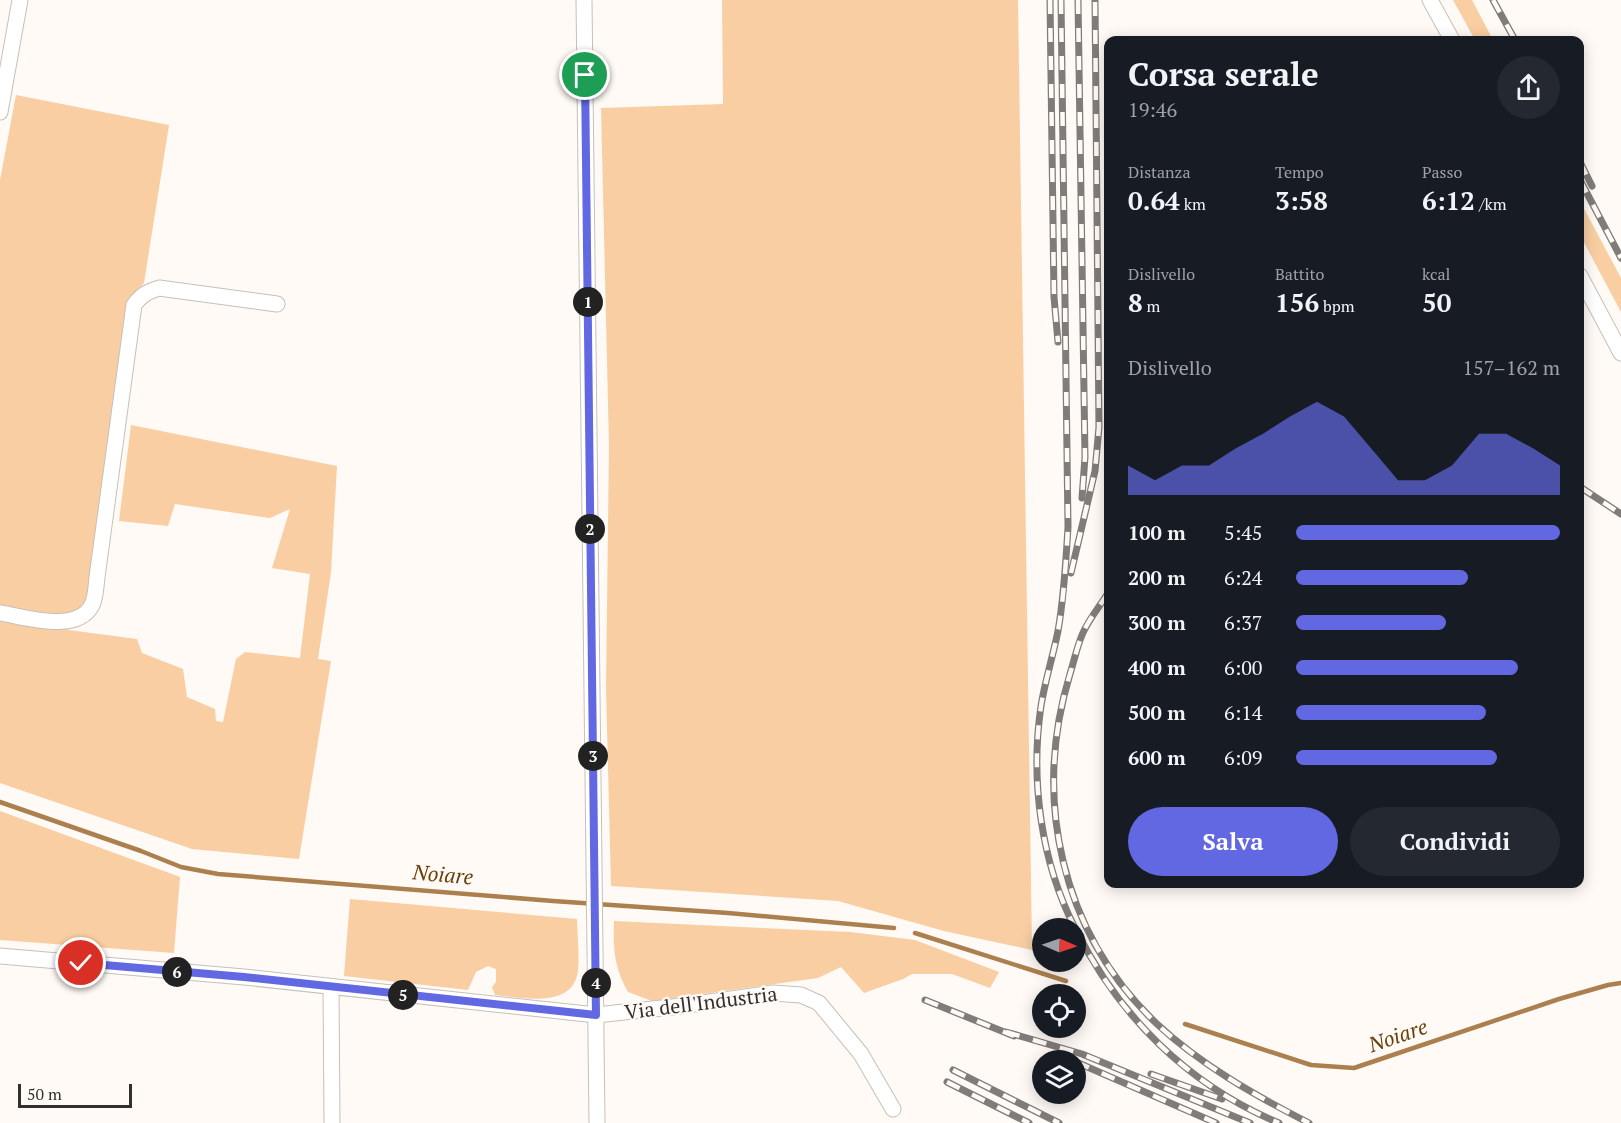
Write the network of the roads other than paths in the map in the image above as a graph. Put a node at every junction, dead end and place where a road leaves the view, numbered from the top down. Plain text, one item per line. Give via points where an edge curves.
1 (20, 0) edge
2 (584, 0) edge
3 (1431, 0) edge
4 (1450, 36) edge
5 (0, 112) edge
6 (1584, 284) edge
7 (277, 304) dead end
8 (1621, 353) edge
9 (0, 613) edge
10 (0, 956) edge
11 (331, 987) junction
12 (596, 1015) junction
13 (893, 1109) dead end
14 (332, 1123) edge
15 (597, 1123) edge

1 - 5 street
2 - 12 street
3 - 4 street
6 - 8 street
7 - 9 street via 159,288 140,297 134,305 92,605 80,618 63,623
10 - 11 street, Via dell'Industria
11 - 12 street, Via dell'Industria
11 - 14 street
12 - 13 street, Via dell'Industria via 773,993 801,995 819,1003 861,1054
12 - 15 street

